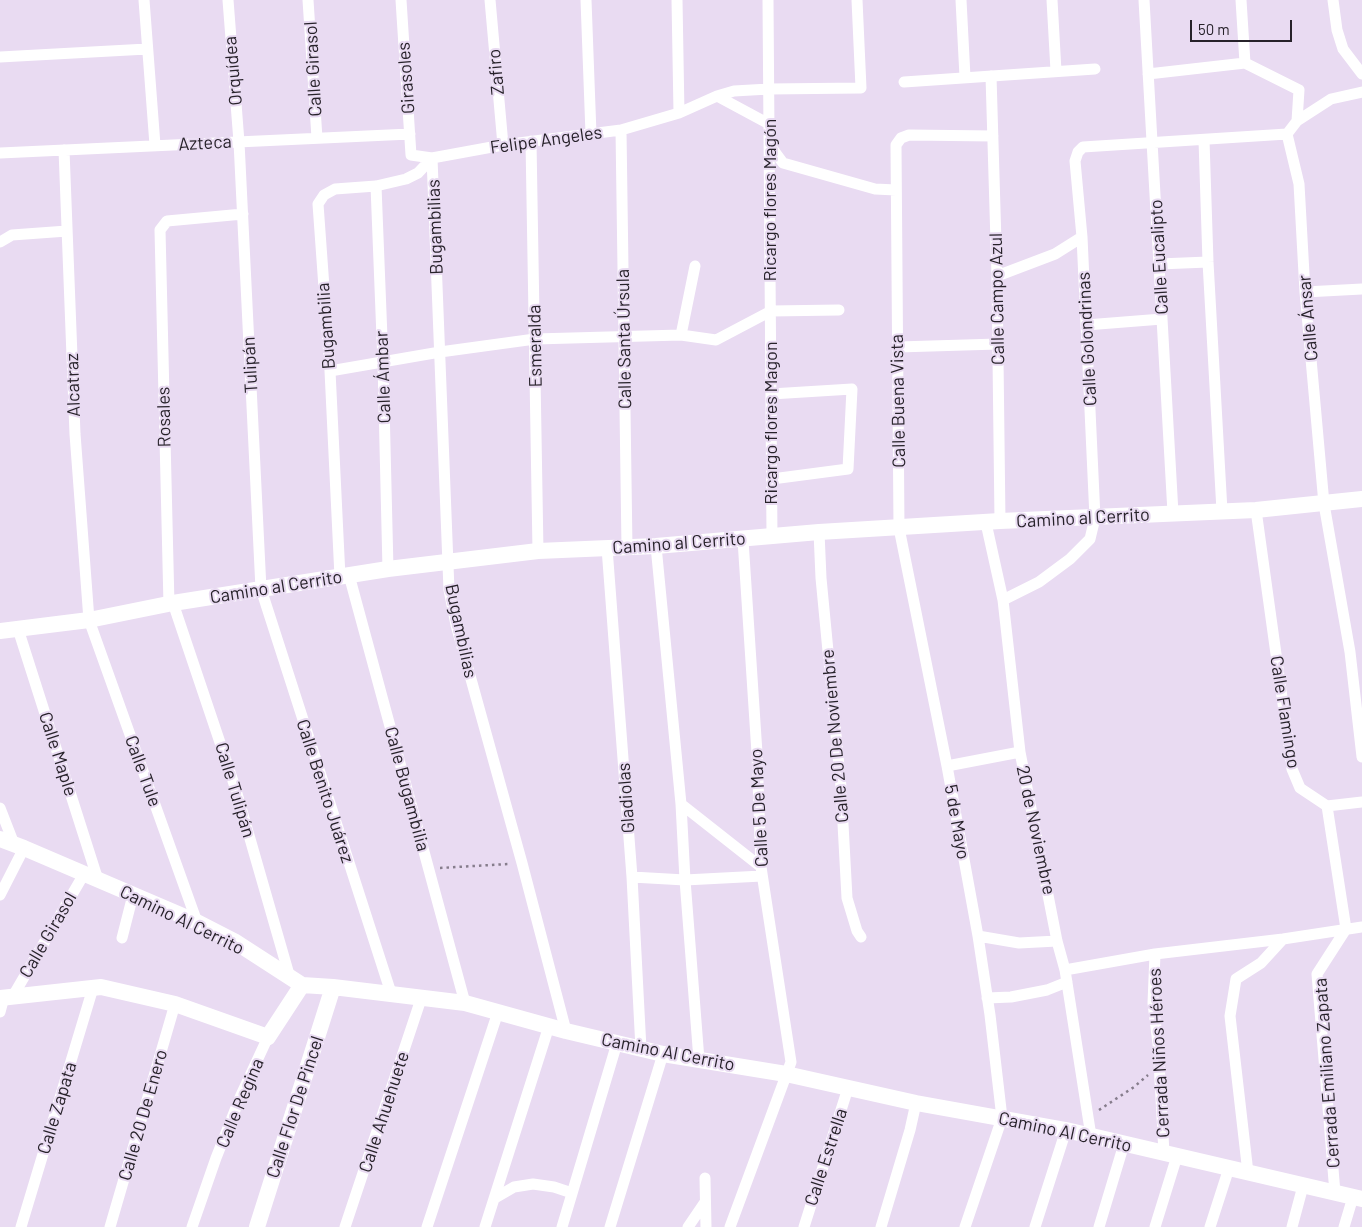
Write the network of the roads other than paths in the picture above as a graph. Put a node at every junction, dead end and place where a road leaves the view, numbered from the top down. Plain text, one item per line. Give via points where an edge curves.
1 (144, 0) edge
2 (228, 0) edge
3 (308, 0) edge
4 (401, 0) edge
5 (490, 0) edge
6 (586, 0) edge
7 (677, 0) edge
8 (768, 0) edge
9 (858, 0) edge
10 (961, 0) edge
11 (1052, 0) edge
12 (1144, 0) edge
13 (1241, 0) edge
14 (1333, 0) edge
15 (147, 49) junction
16 (0, 57) edge
17 (1244, 63) junction
18 (1095, 69) dead end
19 (1056, 71) junction
20 (1148, 74) junction
21 (1362, 74) edge
22 (991, 76) junction
23 (964, 78) junction
24 (904, 82) dead end
25 (769, 89) junction
26 (1362, 92) edge
27 (717, 96) junction
28 (679, 113) junction
29 (1297, 121) junction
30 (769, 124) junction
31 (621, 130) junction
32 (410, 134) junction
33 (591, 134) junction
34 (1287, 134) junction
35 (993, 136) junction
36 (317, 138) junction
37 (1204, 140) junction
38 (531, 141) junction
39 (239, 142) junction
40 (1152, 142) junction
41 (769, 144) junction
42 (503, 145) junction
43 (155, 146) junction
44 (64, 150) junction
45 (0, 152) edge
46 (411, 155) joint
47 (432, 158) junction
48 (376, 186) junction
49 (896, 190) junction
50 (242, 214) junction
51 (67, 231) junction
52 (1082, 236) junction
53 (0, 242) edge
54 (1208, 262) junction
55 (1159, 264) junction
56 (695, 266) dead end
57 (997, 276) junction
58 (1362, 289) edge
59 (1306, 292) junction
60 (839, 310) dead end
61 (770, 311) junction
62 (1162, 319) junction
63 (1086, 325) junction
64 (681, 334) junction
65 (624, 337) junction
66 (535, 340) junction
67 (998, 344) junction
68 (898, 347) junction
69 (440, 352) junction
70 (383, 363) junction
71 (330, 371) junction
72 (771, 394) junction
73 (772, 479) junction
74 (1362, 500) edge
75 (1324, 504) junction
76 (1256, 510) junction
77 (1222, 511) junction
78 (1173, 513) junction
79 (1095, 518) junction
80 (993, 522) junction
81 (899, 528) junction
82 (818, 532) junction
83 (772, 536) junction
84 (742, 540) junction
85 (656, 546) junction
86 (606, 548) junction
87 (627, 548) junction
88 (538, 551) junction
89 (448, 563) junction
90 (388, 569) junction
91 (344, 576) junction
92 (261, 589) junction
93 (1003, 600) junction
94 (171, 604) junction
95 (89, 620) junction
96 (18, 628) junction
97 (0, 630) edge
98 (1020, 752) junction
99 (1362, 756) edge
100 (947, 766) junction
101 (1362, 802) edge
102 (681, 804) junction
103 (1327, 806) junction
104 (0, 808) edge
105 (13, 844) edge
106 (761, 872) junction
107 (91, 877) junction
108 (632, 877) junction
109 (685, 880) junction
110 (0, 895) edge
111 (133, 895) junction
112 (197, 922) junction
113 (1362, 927) edge
114 (1346, 930) junction
115 (978, 936) junction
116 (861, 937) dead end
117 (122, 938) dead end
118 (1283, 940) junction
119 (1057, 941) junction
120 (1155, 954) junction
121 (1065, 970) junction
122 (296, 981) junction
123 (1067, 982) junction
124 (334, 987) junction
125 (93, 988) junction
126 (391, 993) junction
127 (422, 996) junction
128 (987, 998) junction
129 (4, 1001) edge
130 (465, 1002) junction
131 (175, 1004) junction
132 (498, 1012) junction
133 (549, 1026) junction
134 (566, 1031) junction
135 (268, 1037) junction
136 (617, 1043) junction
137 (641, 1049) junction
138 (663, 1054) junction
139 (699, 1060) junction
140 (786, 1074) junction
141 (848, 1088) junction
142 (916, 1103) junction
143 (1002, 1118) junction
144 (1066, 1130) junction
145 (1092, 1136) junction
146 (1124, 1144) junction
147 (1171, 1155) junction
148 (1229, 1168) junction
149 (1248, 1173) junction
150 (706, 1178) dead end
151 (1303, 1186) junction
152 (572, 1193) junction
153 (1335, 1193) junction
154 (495, 1198) junction
155 (1358, 1198) edge
156 (705, 1202) junction
157 (21, 1227) edge
158 (110, 1227) edge
159 (192, 1227) edge
160 (257, 1227) edge
161 (345, 1227) edge
162 (427, 1227) edge
163 (485, 1227) edge
164 (562, 1227) edge
165 (610, 1227) edge
166 (688, 1227) edge
167 (706, 1227) edge
168 (730, 1227) edge
169 (804, 1227) edge
170 (880, 1227) edge
171 (965, 1227) edge
172 (1035, 1227) edge
173 (1099, 1227) edge
174 (1155, 1227) edge
175 (1210, 1227) edge
176 (1292, 1227) edge
177 (1344, 1227) edge

1 - 15 street
2 - 39 street, Orquídea
3 - 36 street, Calle Girasol
4 - 32 street, Girasoles
5 - 42 street, Zafiro
6 - 33 street
7 - 28 street
8 - 25 street
9 - 25 street, Felipe Angeles via 861,88
10 - 23 street
11 - 19 street
12 - 20 street, Calle Eucalipto
13 - 17 street
14 - 21 street via 1343,49
15 - 16 street
15 - 43 street
17 - 20 street
17 - 29 street via 1299,90
18 - 19 street
19 - 22 street
20 - 40 street, Calle Eucalipto
22 - 23 street
22 - 35 street, Calle Campo Azul
23 - 24 street
25 - 27 street, Felipe Angeles via 734,91
25 - 30 street, Ricargo flores Magón
26 - 29 street via 1331,99
27 - 28 street, Felipe Angeles
27 - 30 street
28 - 31 street, Felipe Angeles
29 - 34 street
30 - 41 street, Ricargo flores Magón
31 - 33 street, Felipe Angeles
31 - 65 street, Calle Santa Úrsula
32 - 36 street, Azteca
32 - 46 street, Girasoles
33 - 38 street, Felipe Angeles
34 - 37 street
34 - 59 street, Calle Ánsar via 1300,184
35 - 49 street, Calle Buena Vista via 909,135 900,138 896,145
35 - 57 street, Calle Campo Azul
36 - 39 street, Azteca
37 - 40 street
37 - 54 street
38 - 42 street, Felipe Angeles
38 - 66 street, Esmeralda
39 - 43 street, Azteca
39 - 50 street, Tulipán
40 - 52 street, Calle Golondrinas via 1083,147 1078,152 1075,160
40 - 55 street, Calle Eucalipto
41 - 49 street via 782,163 875,189
41 - 61 street, Ricargo flores Magón
42 - 47 street, Felipe Angeles
43 - 44 street, Azteca
44 - 45 street, Azteca
44 - 51 street, Alcatraz
46 - 47 street, Felipe Angeles
47 - 48 street, Bugambilia via 418,173
47 - 69 street, Bugambilias
48 - 70 street, Calle Ámbar
48 - 71 street, Bugambilia via 335,189 324,195 318,204
49 - 68 street, Calle Buena Vista
50 - 92 street, Tulipán
50 - 94 street, Rosales via 168,221 160,230
51 - 53 street via 12,235
51 - 95 street, Alcatraz via 75,434
52 - 57 street via 1055,254
52 - 63 street, Calle Golondrinas
54 - 55 street
54 - 77 street
55 - 62 street, Calle Eucalipto
56 - 64 street
57 - 67 street, Calle Campo Azul
58 - 59 street
59 - 75 street, Calle Ánsar
60 - 61 street
61 - 64 street via 716,340
61 - 72 street, Ricargo flores Magon
62 - 63 street
62 - 78 street, Calle Eucalipto
63 - 79 street, Calle Golondrinas
64 - 65 street
65 - 66 street
65 - 87 street, Calle Santa Úrsula
66 - 69 street
66 - 88 street, Esmeralda
67 - 68 street
67 - 80 street, Calle Campo Azul
68 - 81 street, Calle Buena Vista
69 - 70 street
69 - 89 street, Bugambilias
70 - 71 street
70 - 90 street, Calle Ámbar
71 - 91 street, Bugambilia
72 - 73 street, Ricargo flores Magon
72 - 73 street via 852,389 848,469
73 - 83 street, Ricargo flores Magon
74 - 75 main road, Camino al Cerrito
75 - 76 main road, Camino al Cerrito
75 - 99 street, Calle Ánsar via 1350,652
76 - 77 main road, Camino al Cerrito
76 - 103 street, Calle Flamingo via 1292,769 1300,788
77 - 78 main road, Camino al Cerrito
78 - 79 main road, Camino al Cerrito
79 - 80 main road, Camino al Cerrito
79 - 93 street via 1090,539 1070,559 1038,582
80 - 81 main road, Camino al Cerrito
80 - 93 street, 20 de Noviembre
81 - 82 main road, Camino al Cerrito
81 - 100 street, 5 de Mayo
82 - 83 main road, Camino al Cerrito
82 - 116 street, Calle 20 De Noviembre via 841,787 847,898
83 - 84 main road, Camino al Cerrito
84 - 85 main road, Camino al Cerrito
84 - 106 street, Calle 5 De Mayo via 757,753
85 - 87 main road, Camino al Cerrito
85 - 102 street
86 - 87 main road, Camino al Cerrito
86 - 88 main road, Camino al Cerrito
86 - 108 street, Gladiolas
88 - 89 main road, Camino al Cerrito
89 - 90 main road, Camino al Cerrito
89 - 134 street, Bugambilias via 456,625
90 - 91 main road, Camino al Cerrito
91 - 92 main road, Camino al Cerrito
91 - 130 street, Calle Bugambilia
92 - 94 main road, Camino al Cerrito
92 - 126 street, Calle Benito Juárez
93 - 98 street, 20 de Noviembre
94 - 95 main road, Camino al Cerrito
94 - 122 street, Calle Tulipán via 236,790
95 - 96 main road, Camino al Cerrito
95 - 112 street, Calle Tule
96 - 97 main road, Camino al Cerrito
96 - 107 street, Calle Maple
98 - 100 street
98 - 119 street, 20 de Noviembre
100 - 115 street, 5 de Mayo
101 - 103 street
102 - 106 street
102 - 109 street
103 - 114 street
104 - 105 street
105 - 107 main road, Camino Al Cerrito
105 - 110 street
106 - 109 street
106 - 140 street, Calle 5 De Mayo via 791,1062
107 - 111 main road, Camino Al Cerrito
107 - 129 street, Calle Girasol
108 - 109 street
108 - 137 street, Gladiolas
109 - 139 street
111 - 112 main road, Camino Al Cerrito
111 - 117 street
112 - 122 main road, Camino Al Cerrito via 234,941
113 - 114 street
114 - 118 street
114 - 153 street, Cerrada Emiliano Zapata via 1317,974
115 - 119 street via 1020,943
115 - 128 street, 5 de Mayo
118 - 120 street
118 - 149 street via 1261,964 1236,979 1230,1016
119 - 121 street, 20 de Noviembre
120 - 121 street
120 - 147 street, Cerrada Niños Héroes via 1153,1003
121 - 123 street, 20 de Noviembre
122 - 124 main road, Camino Al Cerrito
122 - 135 main road, Calle Regina
123 - 128 street via 1047,990
123 - 145 street, 20 de Noviembre
124 - 126 main road, Camino Al Cerrito
124 - 160 main road, Calle Flor De Pincel
125 - 129 main road
125 - 131 main road
125 - 157 street, Calle Zapata
126 - 127 main road, Camino Al Cerrito
127 - 130 main road, Camino Al Cerrito
127 - 161 street, Calle Ahuehuete
128 - 143 street, 5 de Mayo
130 - 132 main road, Camino Al Cerrito
131 - 135 main road
131 - 158 street, Calle 20 De Enero
132 - 133 main road, Camino Al Cerrito
132 - 162 street
133 - 134 main road, Camino Al Cerrito
133 - 154 street
134 - 136 main road, Camino Al Cerrito
135 - 159 street, Calle Regina via 234,1113
136 - 137 main road, Camino Al Cerrito
136 - 152 street
137 - 138 main road, Camino Al Cerrito
138 - 139 main road, Camino Al Cerrito
138 - 165 street
139 - 140 main road, Camino Al Cerrito
140 - 141 main road, Camino Al Cerrito
140 - 168 street, Calle 5 De Mayo
141 - 142 main road, Camino Al Cerrito
141 - 169 street, Calle Estrella
142 - 143 main road, Camino Al Cerrito
142 - 170 street
143 - 144 main road, Camino Al Cerrito
143 - 171 street
144 - 145 main road, Camino Al Cerrito
144 - 172 street
145 - 146 main road, Camino Al Cerrito
146 - 147 main road, Camino Al Cerrito
146 - 173 street
147 - 148 main road, Camino Al Cerrito
147 - 174 street
148 - 149 main road, Camino Al Cerrito
148 - 175 street
149 - 151 main road, Camino Al Cerrito
150 - 156 street
151 - 153 main road, Camino Al Cerrito
151 - 176 street
152 - 154 street via 533,1184 514,1188
152 - 164 street
153 - 155 main road, Camino Al Cerrito
154 - 163 street
155 - 177 street
156 - 166 street
156 - 167 street

